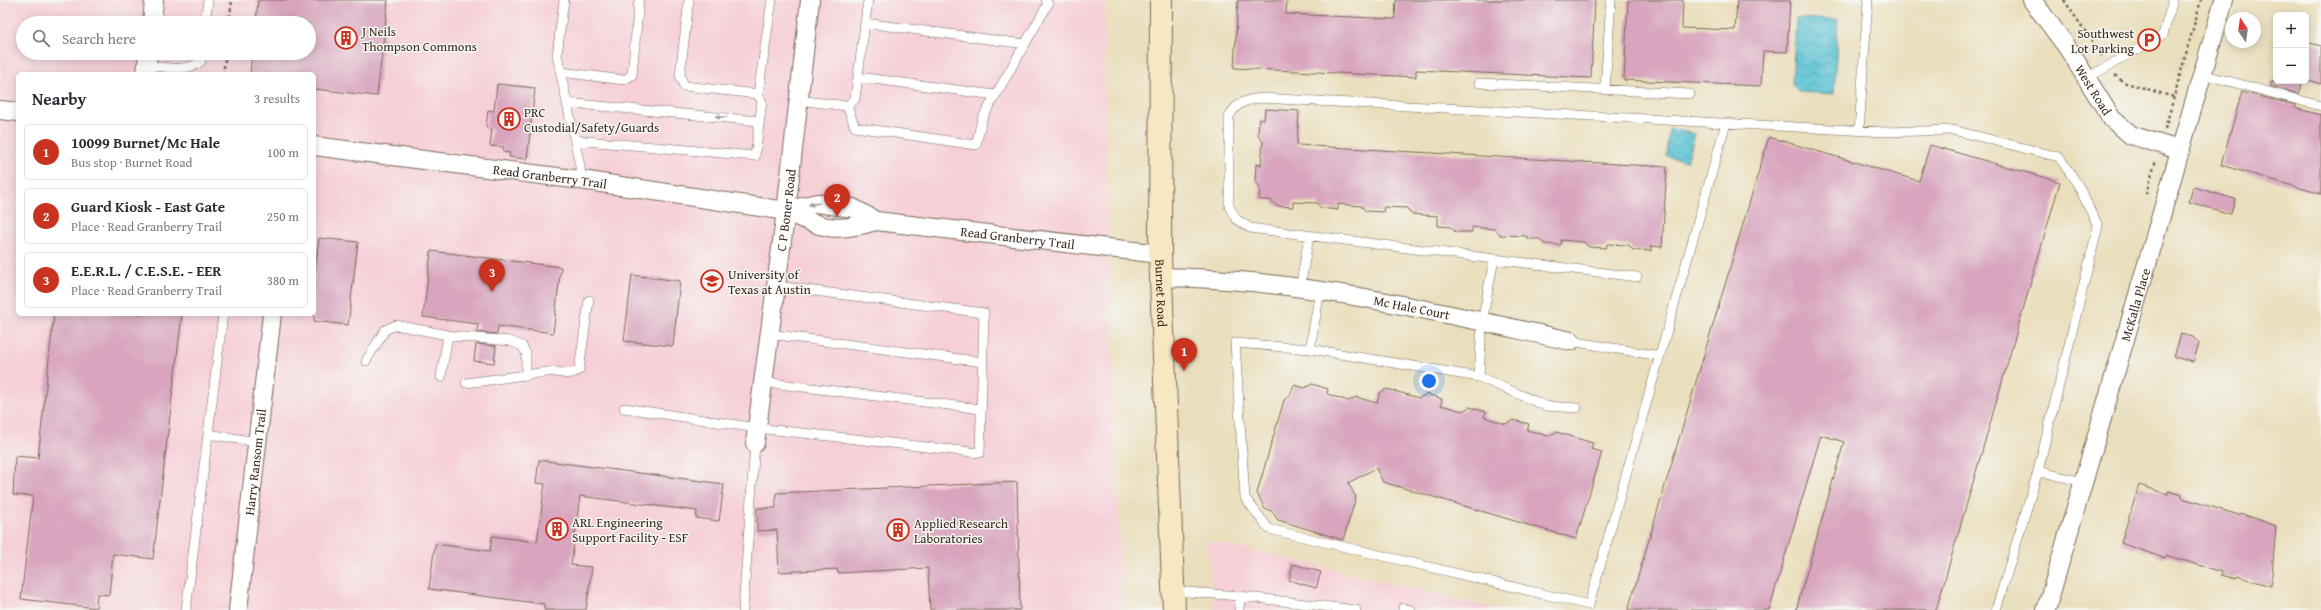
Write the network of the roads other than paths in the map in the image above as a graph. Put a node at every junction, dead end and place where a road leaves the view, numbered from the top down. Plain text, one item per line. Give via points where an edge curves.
1 (154, 0) edge
2 (208, 0) edge
3 (564, 0) edge
4 (639, 0) edge
5 (689, 0) edge
6 (772, 0) edge
7 (810, 0) edge
8 (868, 0) edge
9 (1046, 0) edge
10 (1161, 0) edge
11 (1611, 0) edge
12 (1868, 0) edge
13 (2032, 0) edge
14 (2173, 0) edge
15 (2224, 0) edge
16 (153, 16) edge
17 (206, 16) edge
18 (865, 23) junction
19 (1025, 44) junction
20 (201, 60) edge
21 (147, 64) edge
22 (561, 72) junction
23 (2202, 74) junction
24 (858, 77) junction
25 (2087, 78) junction
26 (1479, 82) dead end
27 (1605, 88) junction
28 (758, 94) junction
29 (1690, 94) dead end
30 (996, 95) junction
31 (798, 100) junction
32 (567, 103) junction
33 (847, 106) junction
34 (2321, 106) edge
35 (0, 110) edge
36 (16, 112) edge
37 (760, 121) junction
38 (1726, 123) junction
39 (1859, 131) junction
40 (575, 140) junction
41 (316, 146) edge
42 (2179, 150) junction
43 (581, 180) junction
44 (786, 210) junction
45 (1310, 236) junction
46 (1160, 254) junction
47 (1494, 259) junction
48 (1160, 277) junction
49 (1638, 278) dead end
50 (776, 286) junction
51 (1300, 289) junction
52 (1320, 292) junction
53 (589, 300) dead end
54 (223, 316) edge
55 (272, 316) edge
56 (1482, 322) junction
57 (769, 334) junction
58 (448, 335) junction
59 (1571, 341) joint
60 (1310, 349) junction
61 (1660, 356) junction
62 (366, 361) dead end
63 (983, 362) junction
64 (526, 376) junction
65 (441, 377) dead end
66 (1479, 377) junction
67 (763, 382) junction
68 (466, 383) dead end
69 (624, 408) dead end
70 (1577, 408) dead end
71 (981, 409) junction
72 (208, 434) junction
73 (756, 436) junction
74 (257, 442) junction
75 (2038, 471) junction
76 (2083, 482) junction
77 (1240, 596) junction
78 (1173, 601) edge
79 (186, 610) edge
80 (238, 610) edge
81 (743, 610) edge
82 (1239, 610) edge
83 (1356, 610) edge
84 (1403, 610) edge
85 (1411, 610) edge
86 (1996, 610) edge
87 (2046, 610) edge

1 - 16 street
2 - 17 lane
3 - 22 lane via 557,55
4 - 22 lane via 632,75 624,80
5 - 28 lane via 680,75 684,86
6 - 28 lane
7 - 31 street, C P Boner Road
8 - 18 lane
9 - 19 lane via 1048,4
10 - 46 main road, Burnet Road
11 - 27 lane
12 - 39 lane
13 - 25 street, West Road
14 - 25 lane via 2162,34
15 - 23 street, McKalla Place
18 - 19 lane
18 - 24 lane
19 - 30 lane
20 - 21 lane via 194,66 179,68
22 - 32 lane
23 - 34 lane
23 - 42 street, McKalla Place
24 - 30 lane
24 - 33 lane via 855,99
25 - 42 street, West Road via 2112,118 2125,131 2138,138
26 - 27 lane
27 - 29 lane
28 - 37 lane via 762,102
30 - 33 lane via 982,119 976,145 855,127
31 - 33 lane
31 - 44 street, C P Boner Road
37 -> 32 lane
32 - 40 lane
35 - 36 street
37 - 40 lane via 755,156 750,157
38 - 39 lane
38 - 45 lane via 1261,98 1245,100 1234,107 1229,117 1229,206 1236,219 1250,228
38 - 61 lane
39 - 75 lane via 1953,130 2059,156 2078,185 2098,226
40 - 43 lane
41 - 43 street, Read Granberry Trail
42 - 76 street, McKalla Place
43 - 44 street, Read Granberry Trail
44 - 46 street, Read Granberry Trail via 814,225 851,229 876,221
44 - 50 street, C P Boner Road
45 - 47 lane
45 - 51 lane
46 - 48 main road, Burnet Road
47 - 49 lane
47 - 56 lane
48 - 51 street, Mc Hale Court via 1208,277
48 - 78 main road, Burnet Road
50 - 57 street, C P Boner Road
50 - 63 lane via 984,313
51 - 52 street, Mc Hale Court
52 - 56 street, Mc Hale Court via 1375,299
52 - 60 lane
53 - 64 lane via 580,370 571,375 548,372
54 - 72 lane
55 - 74 street, Harry Ransom Trail
56 - 59 street, Mc Hale Court
56 - 66 lane
57 - 63 lane
57 - 67 street, C P Boner Road
58 - 62 lane via 396,325 385,330
58 - 64 lane via 510,341 522,346 526,353
58 - 65 lane
59 - 61 lane, Mc Hale Court
60 - 61 lane via 1235,343 1245,498 1269,530 1589,605
60 - 66 lane
63 - 71 lane
64 - 68 lane
66 - 70 lane via 1546,406
67 - 71 lane
67 - 73 street, C P Boner Road
69 - 73 lane
71 - 73 lane via 980,453
72 - 74 lane
72 - 79 lane
73 - 81 lane
74 - 80 street, Harry Ransom Trail
75 - 76 lane
75 - 86 lane
76 - 87 street, McKalla Place
77 - 78 lane
77 - 82 lane
77 - 83 lane
84 - 85 lane

